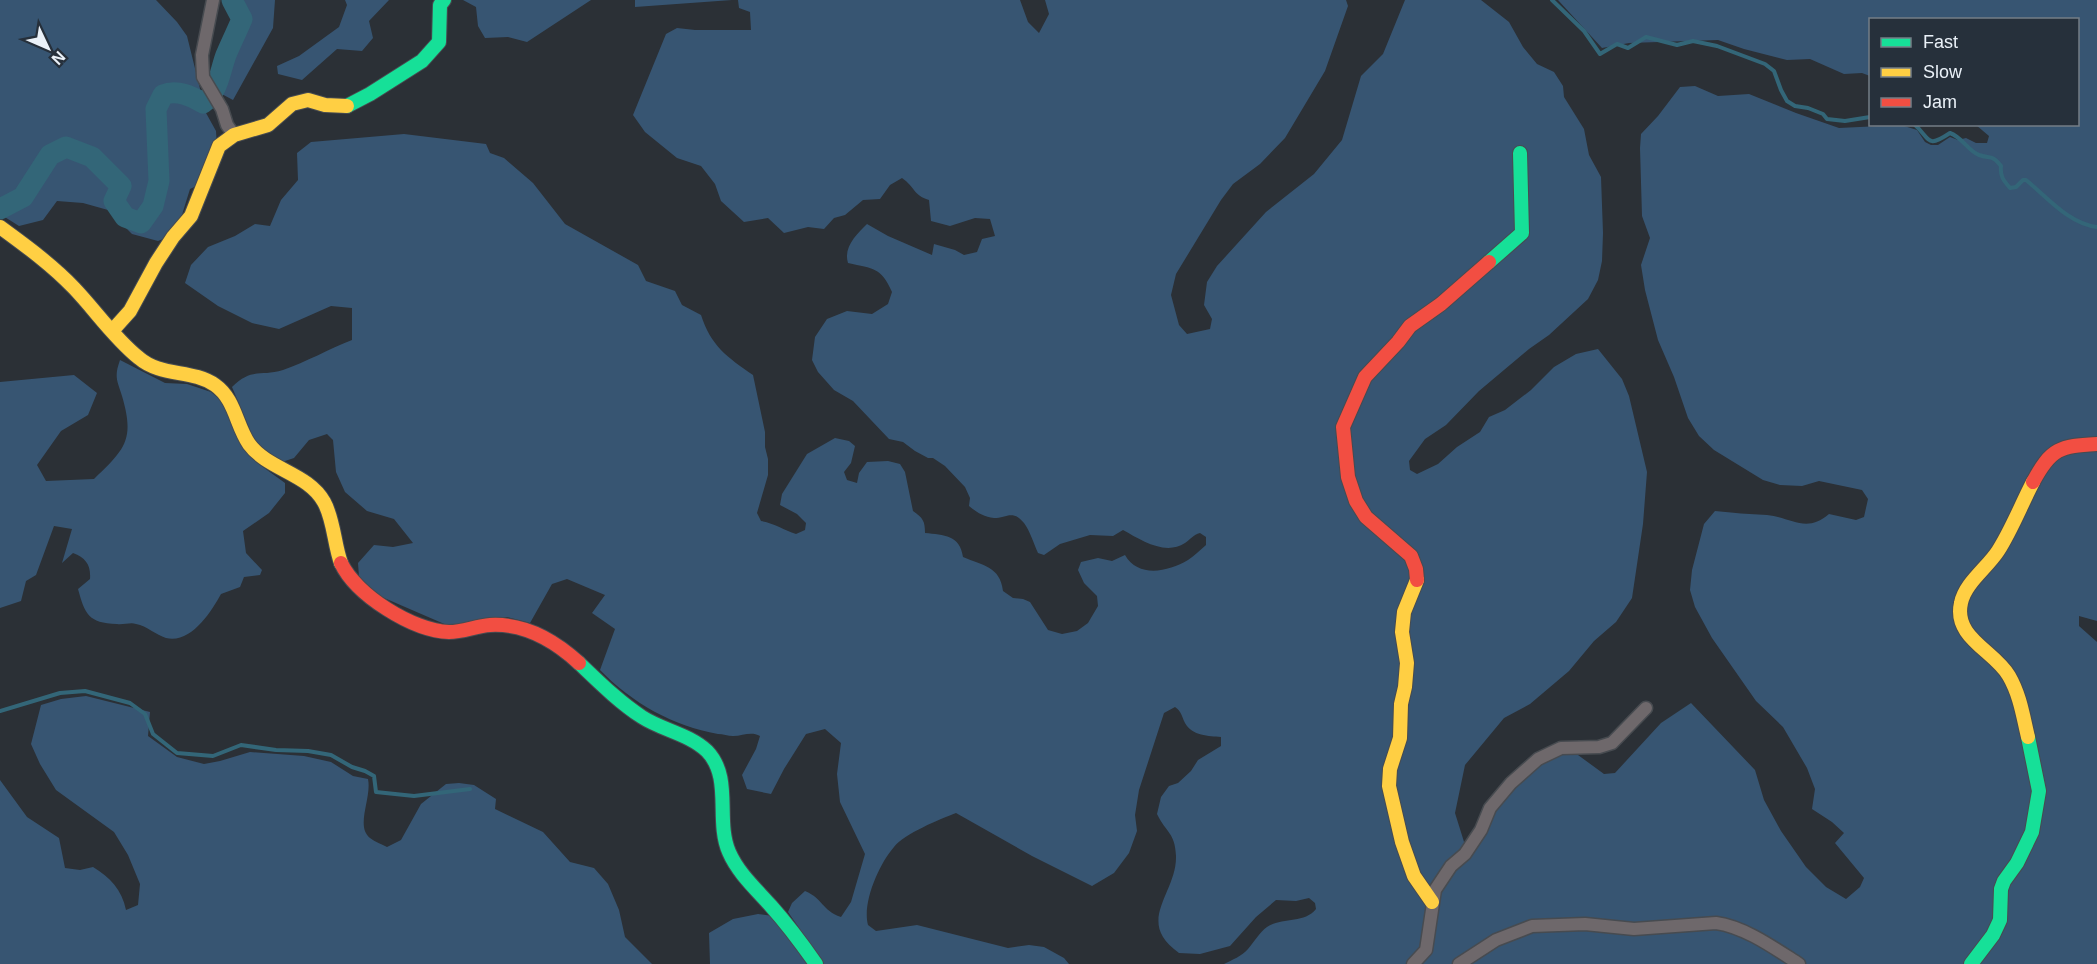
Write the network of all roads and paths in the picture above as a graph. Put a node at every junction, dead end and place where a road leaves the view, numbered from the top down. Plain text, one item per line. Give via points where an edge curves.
1 (213, 0) edge
2 (444, 0) edge
3 (234, 135) junction
4 (1520, 153) dead end
5 (0, 227) edge
6 (112, 331) junction
7 (2097, 444) edge
8 (1646, 708) dead end
9 (1432, 902) junction
10 (816, 964) edge
11 (1413, 964) edge
12 (1459, 964) edge
13 (1799, 964) edge
14 (1971, 964) edge

1 - 3 street via 201,68 205,84
2 - 3 street via 440,5 439,42 405,72 345,107 308,100 292,105 268,125
3 - 6 street via 219,146 191,216 156,263 130,311
4 - 9 street via 1522,233 1410,327 1365,377 1343,427 1348,477 1356,501 1366,517 1411,556 1416,569 1417,580 1404,612 1406,679 1400,738 1389,786 1414,876
5 - 6 street via 79,294
6 - 10 street via 150,367 210,382 224,392 244,436 257,454 317,492 343,569 369,597 438,631 496,625 544,636 642,717 710,755 720,780 728,850 741,872
7 - 14 street via 2059,450 2049,456 2000,548 1969,585 1960,605 1962,630 1987,649 2013,682 2040,791 2032,832 2001,889 2000,920
8 - 9 street via 1612,743 1561,748 1538,759 1511,783 1490,808 1465,855 1451,866 1435,890
9 - 11 street via 1426,950
12 - 13 street via 1496,940 1532,926 1585,924 1634,929 1716,923 1728,925

